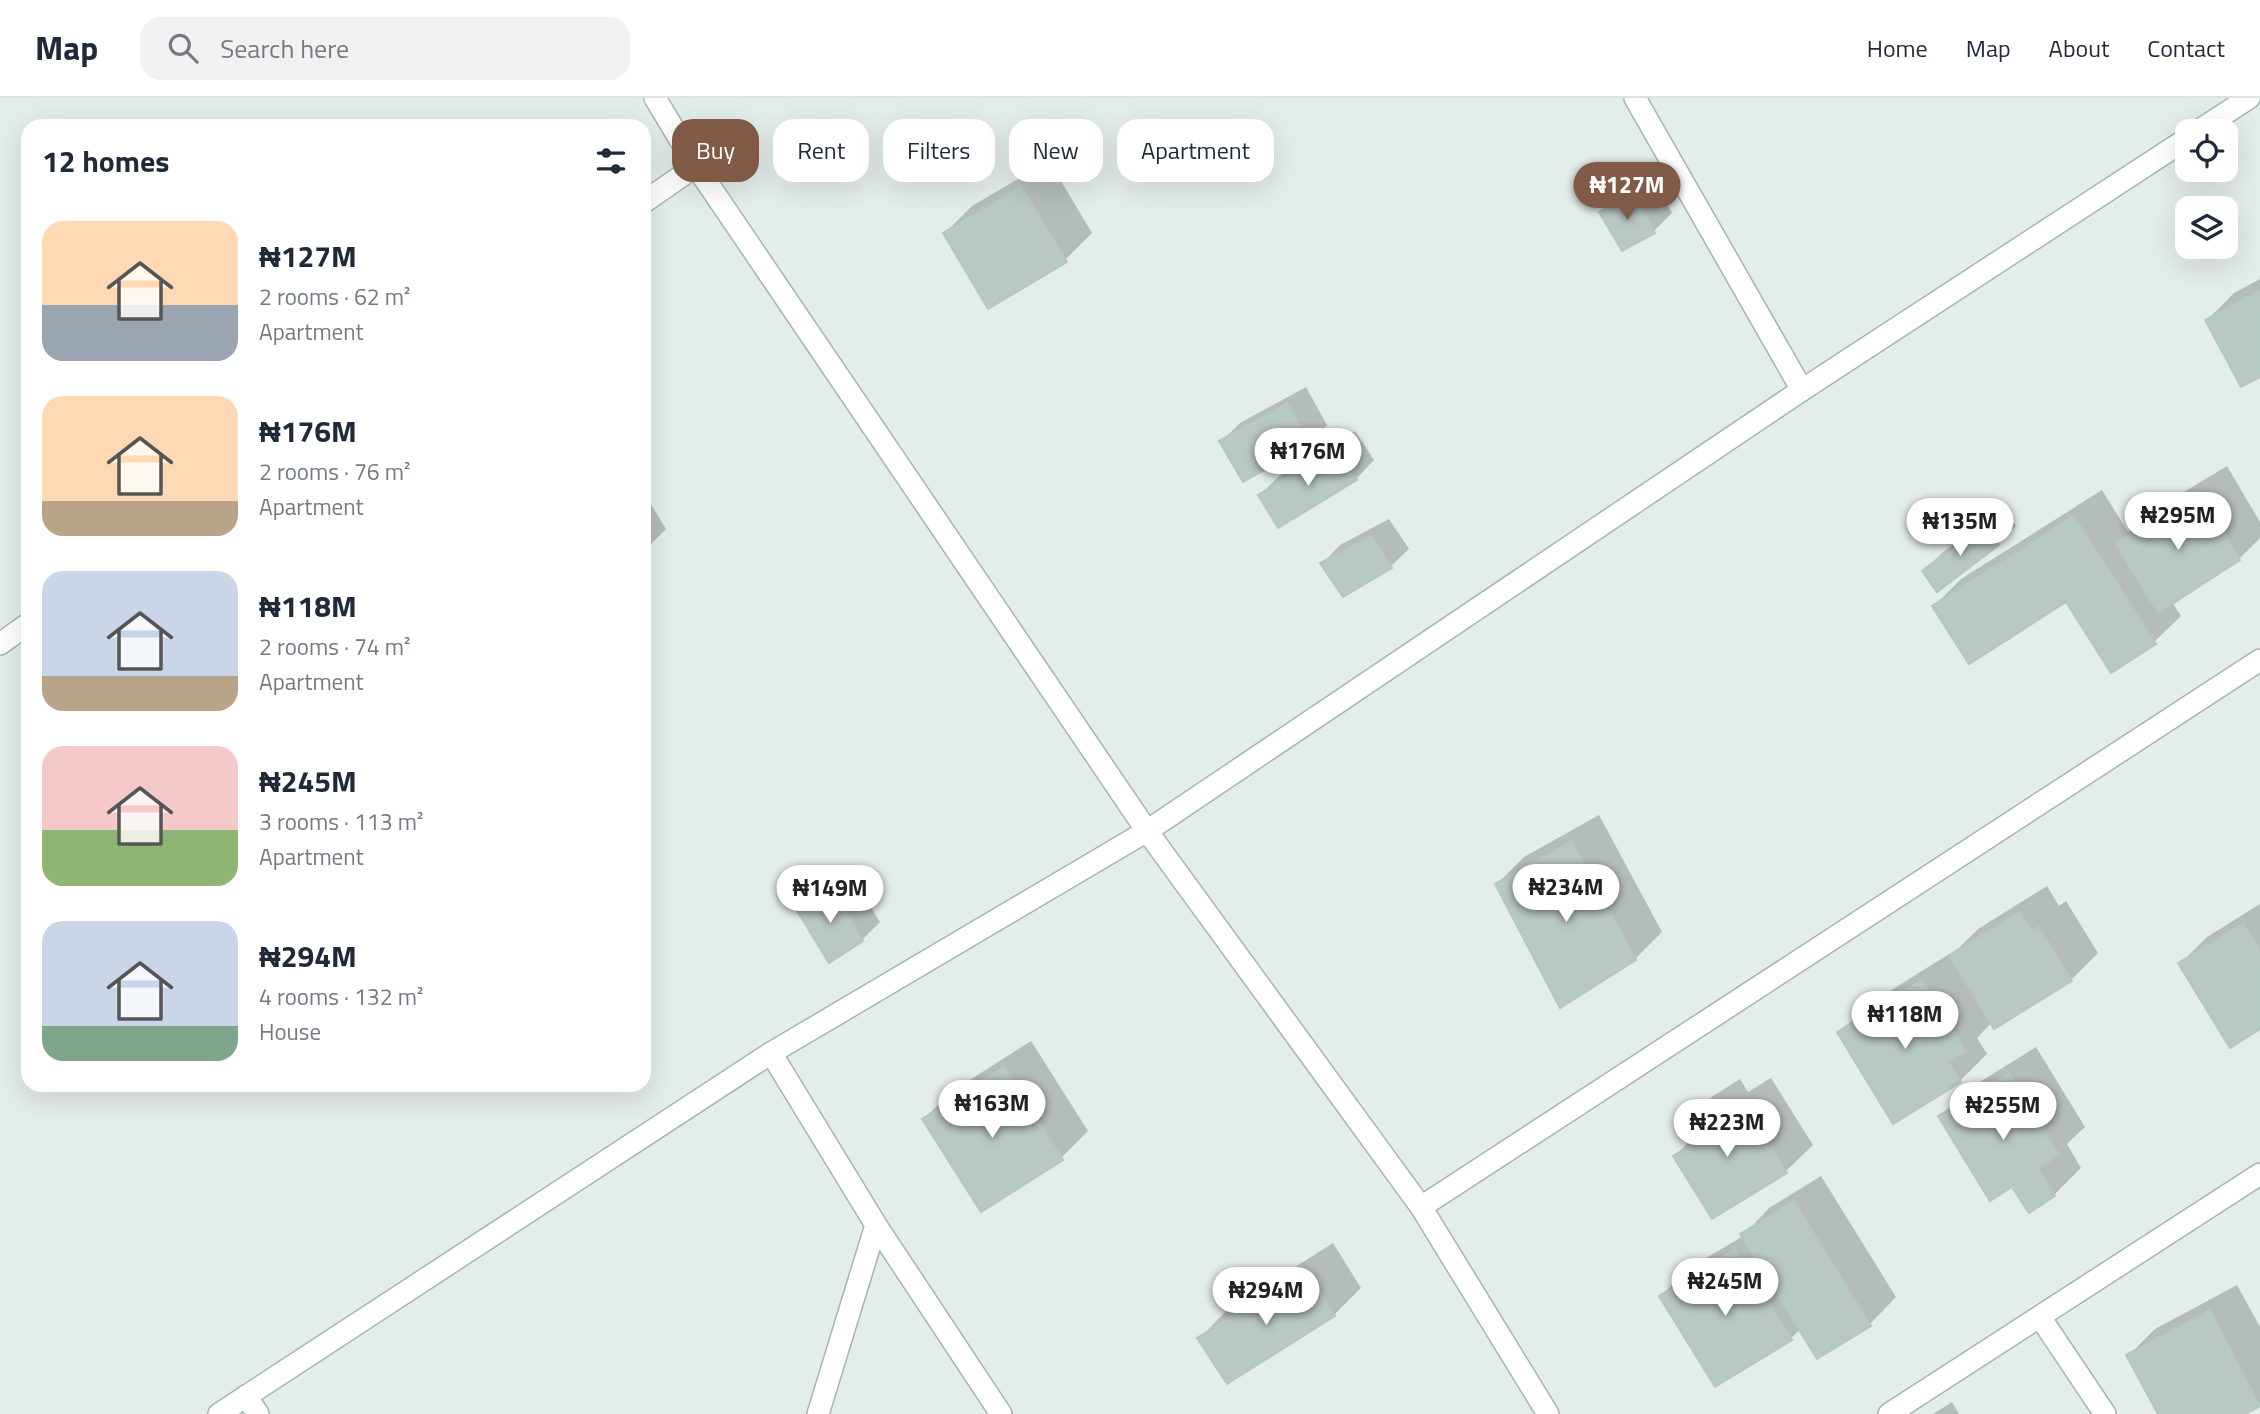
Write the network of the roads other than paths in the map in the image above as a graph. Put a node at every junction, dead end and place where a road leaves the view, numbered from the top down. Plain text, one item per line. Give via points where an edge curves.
1 (656, 98) edge
2 (1635, 98) edge
3 (2249, 98) edge
4 (2217, 119) edge
5 (672, 125) edge
6 (2175, 146) edge
7 (673, 182) edge
8 (707, 182) edge
9 (651, 197) edge
10 (1802, 390) junction
11 (21, 629) edge
12 (0, 643) edge
13 (2260, 660) edge
14 (1147, 831) junction
15 (771, 1053) junction
16 (2260, 1174) edge
17 (1421, 1207) junction
18 (876, 1225) junction
19 (2040, 1317) junction
20 (246, 1396) junction
21 (219, 1414) edge
22 (258, 1414) edge
23 (818, 1414) edge
24 (1001, 1414) edge
25 (1548, 1414) edge
26 (1889, 1414) edge
27 (2105, 1414) edge

1 - 5 street
2 - 10 street
3 - 4 street
6 - 10 street
7 - 9 street
8 - 14 street
10 - 14 street
11 - 12 street
13 - 17 street
14 - 15 street
14 - 17 street
15 - 18 street
15 - 20 street
16 - 19 street
17 - 25 street
18 - 23 street
18 - 24 street
19 - 26 street
19 - 27 street
20 - 21 street
20 - 22 street

